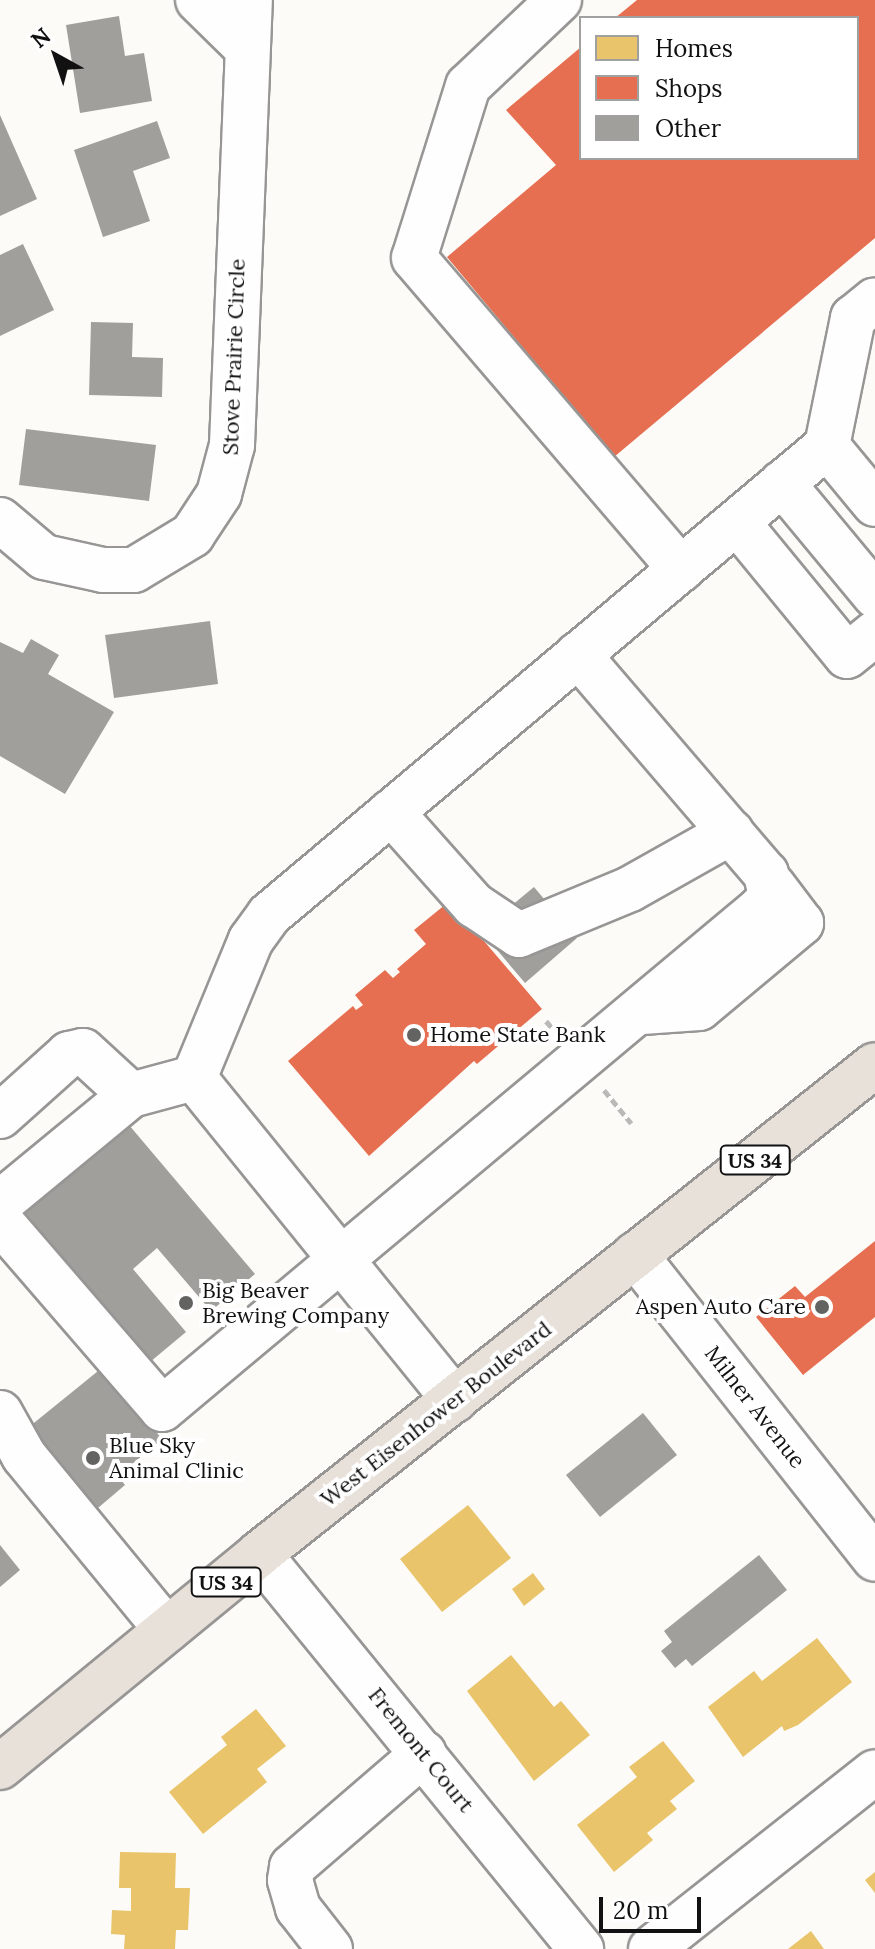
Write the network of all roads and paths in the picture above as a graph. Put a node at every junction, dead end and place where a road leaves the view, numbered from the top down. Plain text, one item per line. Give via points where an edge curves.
1 (198, 0) edge
2 (250, 0) edge
3 (559, 0) edge
4 (246, 47) junction
5 (875, 300) edge
6 (827, 446) junction
7 (782, 483) junction
8 (875, 504) edge
9 (0, 520) edge
10 (737, 522) junction
11 (681, 569) junction
12 (875, 595) edge
13 (875, 633) edge
14 (578, 655) junction
15 (391, 812) junction
16 (731, 832) junction
17 (875, 1065) edge
18 (194, 1078) junction
19 (131, 1095) junction
20 (0, 1116) edge
21 (0, 1203) edge
22 (0, 1221) edge
23 (635, 1255) junction
24 (343, 1262) junction
25 (455, 1400) junction
26 (0, 1413) edge
27 (259, 1554) junction
28 (875, 1559) edge
29 (167, 1630) junction
30 (424, 1753) junction
31 (0, 1767) edge
32 (875, 1772) edge
33 (330, 1949) edge
34 (581, 1949) edge
35 (651, 1949) edge

1 - 4 street
2 - 4 street, Stove Prairie Circle
3 - 11 street via 468,86 414,258
4 - 9 street, Stove Prairie Circle via 232,445 219,494 192,535 134,570 103,570 44,557
5 - 6 street via 853,318
6 - 7 street
6 - 8 street
7 - 10 street
7 - 12 street
10 - 11 street
10 - 13 street via 847,656
11 - 14 street
14 - 15 street
14 - 16 street
15 - 16 street via 474,905 519,935 630,889
15 - 18 street via 269,915 251,940
16 - 24 street via 773,886 760,909
17 - 23 highway, West Eisenhower Boulevard / US 34
18 - 19 street
18 - 24 street
19 - 20 street via 83,1051 69,1054
19 - 21 street
22 - 24 street via 162,1409
23 - 25 highway, West Eisenhower Boulevard / US 34
23 - 28 street, Milner Avenue
24 - 25 street
25 - 27 highway, West Eisenhower Boulevard / US 34
26 - 29 street via 24,1456
27 - 29 highway, West Eisenhower Boulevard / US 34
27 - 30 street, Fremont Court
29 - 31 highway, West Eisenhower Boulevard / US 34
30 - 33 street via 292,1867 298,1908
30 - 34 street, Fremont Court
32 - 35 street

